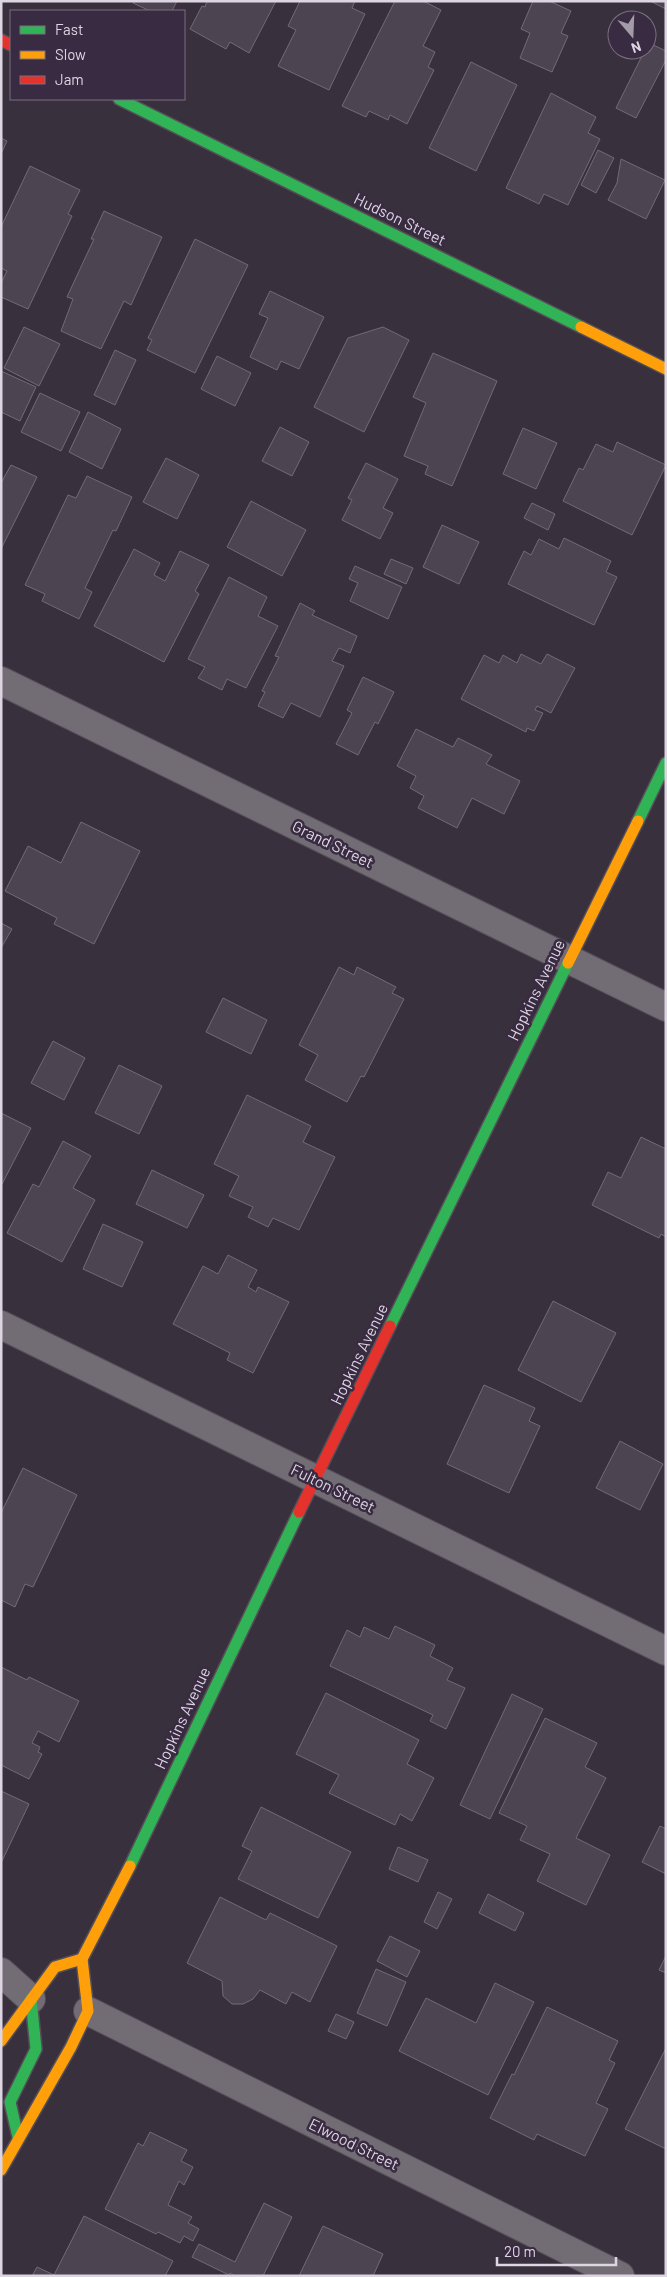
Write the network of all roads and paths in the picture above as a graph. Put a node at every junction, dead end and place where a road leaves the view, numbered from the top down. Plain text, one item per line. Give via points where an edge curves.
1 (122, 100) edge
2 (666, 369) edge
3 (1, 681) edge
4 (666, 762) edge
5 (569, 960) junction
6 (666, 1007) edge
7 (1, 1325) edge
8 (316, 1479) junction
9 (666, 1651) edge
10 (82, 1959) junction
11 (1, 1972) edge
12 (32, 1999) junction
13 (88, 2012) junction
14 (1, 2041) edge
15 (18, 2138) junction
16 (1, 2170) edge
17 (620, 2276) edge

1 - 2 street, Hudson Street
3 - 5 street, Grand Street
4 - 5 street, Hopkins Avenue
5 - 6 street, Grand Street
5 - 8 street, Hopkins Avenue
7 - 8 street, Fulton Street
8 - 9 street, Fulton Street
8 - 10 street, Hopkins Avenue via 126,1875
10 - 12 street via 55,1967
10 - 13 street
11 - 12 street
12 - 14 street
12 - 15 street via 36,2049 10,2102
13 - 15 street
13 - 17 street, Elwood Street
15 - 16 street

